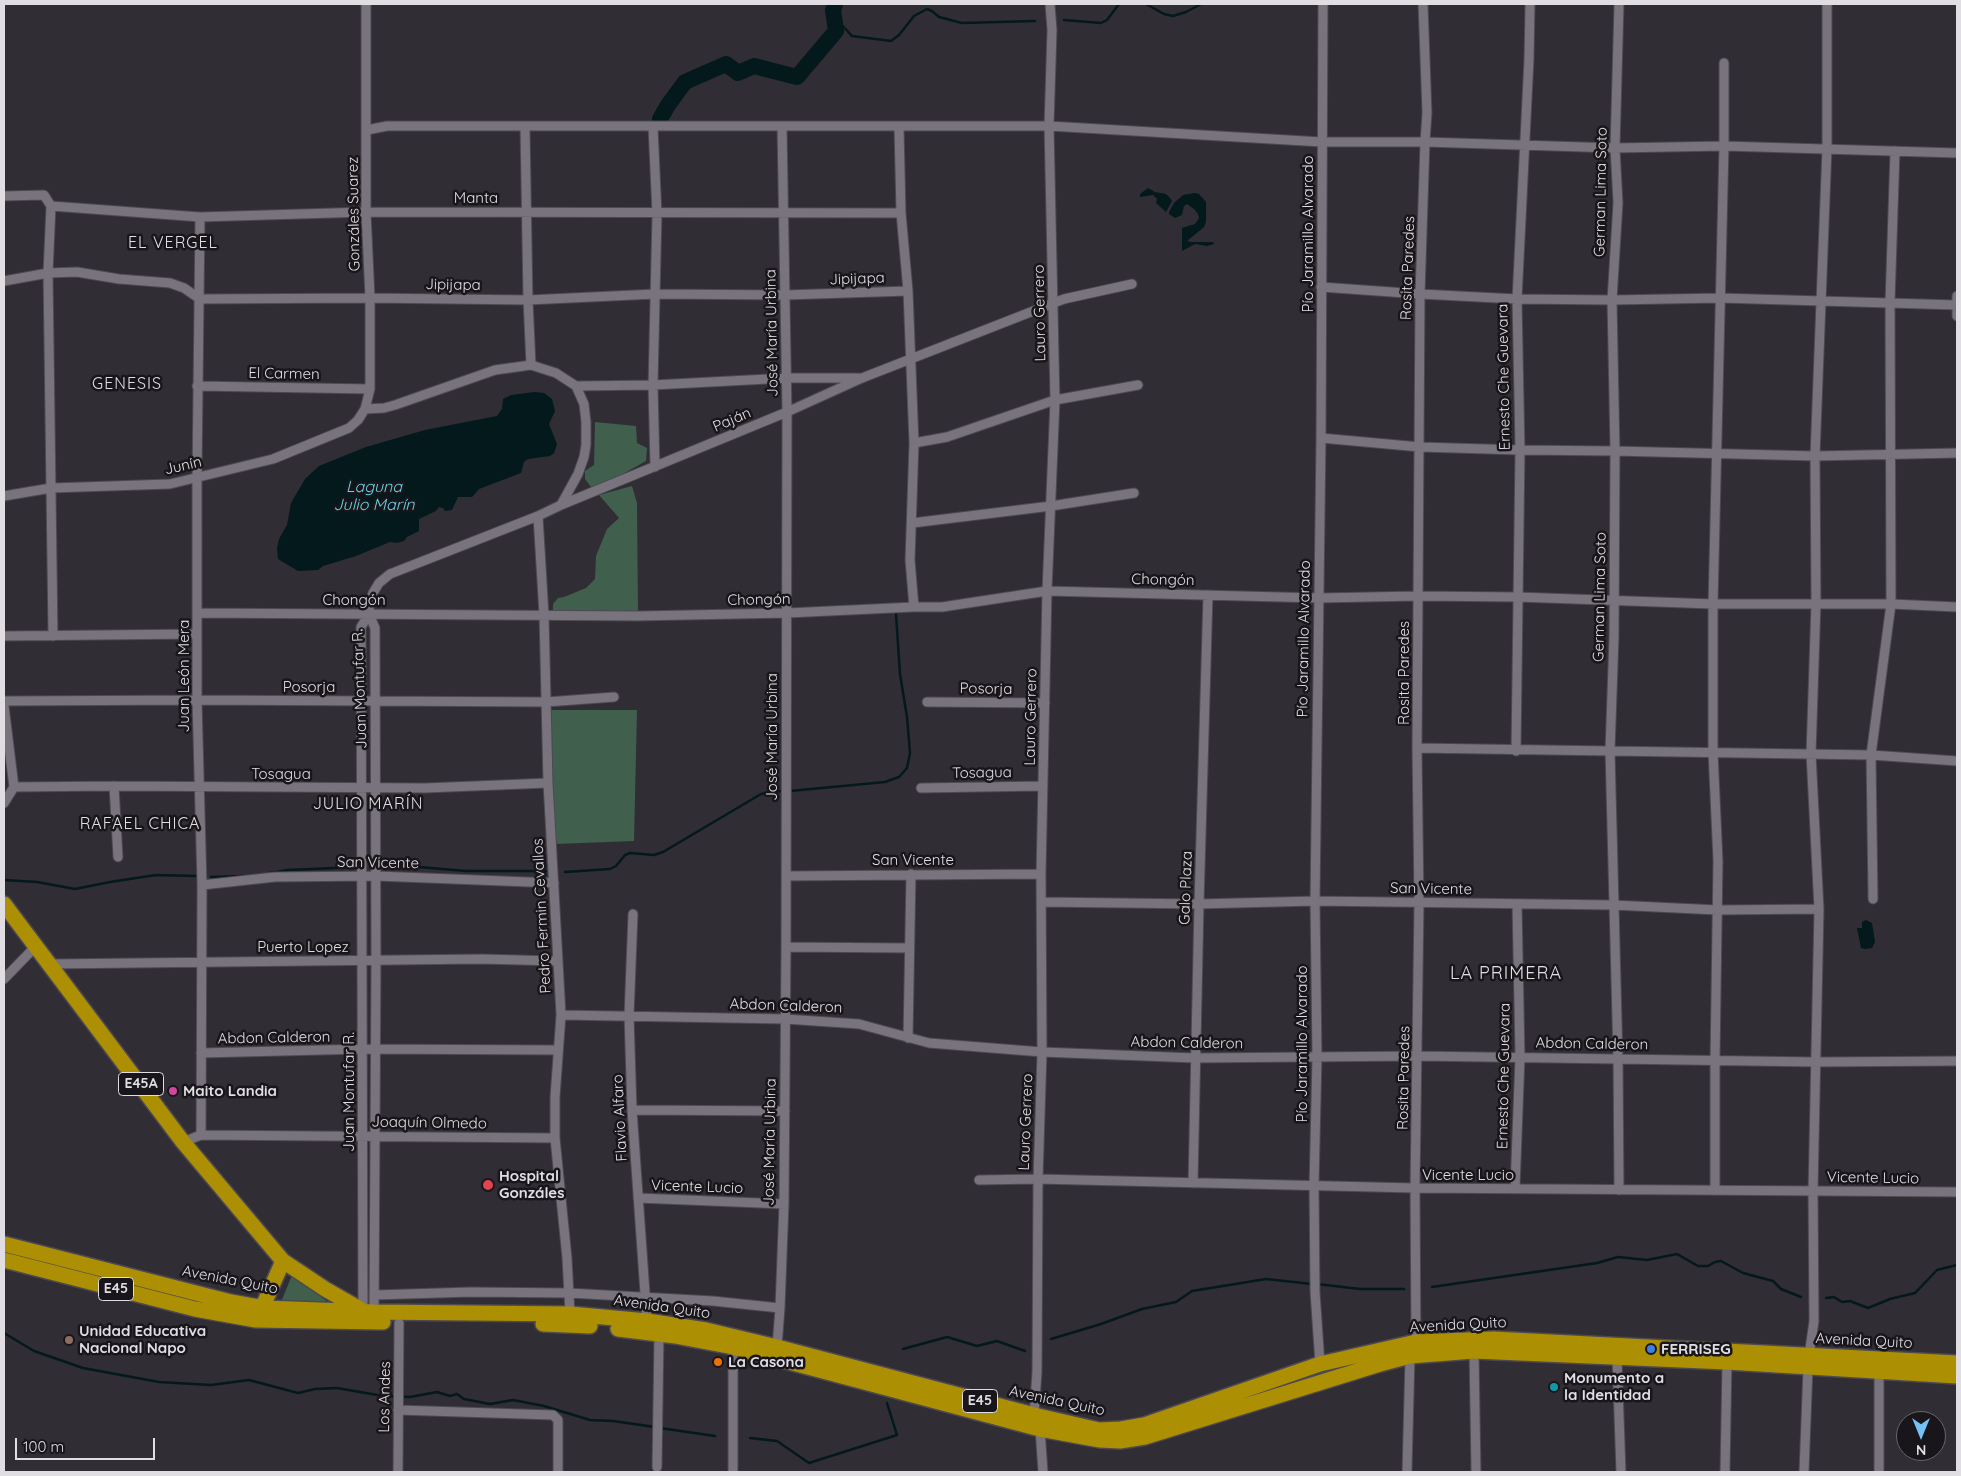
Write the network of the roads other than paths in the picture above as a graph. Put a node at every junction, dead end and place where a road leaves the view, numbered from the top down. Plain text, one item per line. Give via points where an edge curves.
1 (366, 4) edge
2 (1050, 4) edge
3 (1323, 4) edge
4 (1423, 4) edge
5 (1530, 4) edge
6 (1619, 4) edge
7 (1827, 4) edge
8 (1724, 63) dead end
9 (1049, 126) junction
10 (525, 127) junction
11 (653, 127) junction
12 (782, 127) junction
13 (899, 128) junction
14 (367, 130) junction
15 (1322, 142) junction
16 (1425, 142) junction
17 (1524, 146) junction
18 (1724, 146) junction
19 (1615, 148) junction
20 (1827, 148) junction
21 (1895, 151) junction
22 (1957, 154) edge
23 (4, 196) edge
24 (52, 206) junction
25 (366, 212) junction
26 (527, 212) junction
27 (784, 213) junction
28 (901, 213) junction
29 (656, 214) junction
30 (200, 217) junction
31 (48, 273) junction
32 (4, 281) edge
33 (1132, 284) dead end
34 (1322, 287) junction
35 (908, 291) junction
36 (655, 294) junction
37 (1420, 294) junction
38 (785, 295) junction
39 (1957, 296) edge
40 (370, 298) junction
41 (1720, 298) junction
42 (1517, 299) junction
43 (200, 300) junction
44 (528, 300) junction
45 (1612, 300) junction
46 (1821, 301) junction
47 (1890, 302) junction
48 (1054, 303) junction
49 (1957, 305) edge
50 (1957, 316) edge
51 (910, 359) junction
52 (531, 365) junction
53 (787, 378) junction
54 (862, 378) junction
55 (653, 385) junction
56 (1138, 385) dead end
57 (197, 386) junction
58 (576, 386) junction
59 (370, 389) junction
60 (1055, 400) junction
61 (365, 409) junction
62 (787, 412) junction
63 (358, 420) joint
64 (1321, 438) junction
65 (914, 443) junction
66 (1420, 447) junction
67 (1520, 450) junction
68 (1615, 450) junction
69 (1716, 454) junction
70 (1957, 454) edge
71 (1889, 455) junction
72 (1815, 456) junction
73 (655, 467) junction
74 (196, 477) junction
75 (51, 488) junction
76 (1134, 493) dead end
77 (4, 496) edge
78 (561, 505) junction
79 (1051, 506) junction
80 (538, 516) junction
81 (912, 523) junction
82 (1047, 591) junction
83 (1208, 595) junction
84 (1418, 596) junction
85 (1518, 597) junction
86 (1319, 598) junction
87 (1614, 601) junction
88 (1816, 603) junction
89 (1714, 604) junction
90 (1891, 604) junction
91 (914, 607) junction
92 (1957, 607) edge
93 (198, 613) junction
94 (787, 613) junction
95 (368, 614) junction
96 (544, 616) junction
97 (197, 634) junction
98 (4, 636) edge
99 (53, 636) junction
100 (614, 697) dead end
101 (198, 700) junction
102 (4, 701) edge
103 (362, 701) junction
104 (375, 701) junction
105 (546, 702) junction
106 (927, 702) dead end
107 (1045, 703) junction
108 (4, 706) edge
109 (1418, 748) junction
110 (1516, 751) junction
111 (1610, 751) junction
112 (1713, 752) junction
113 (1811, 754) junction
114 (1871, 755) junction
115 (1957, 762) edge
116 (548, 783) junction
117 (114, 786) junction
118 (1043, 786) junction
119 (14, 787) junction
120 (200, 787) junction
121 (362, 788) junction
122 (376, 788) junction
123 (921, 788) dead end
124 (4, 803) edge
125 (118, 857) dead end
126 (911, 874) junction
127 (1041, 874) junction
128 (363, 876) junction
129 (376, 876) junction
130 (786, 876) junction
131 (554, 883) junction
132 (202, 885) junction
133 (1873, 899) dead end
134 (1315, 901) junction
135 (1042, 902) junction
136 (1419, 903) junction
137 (4, 904) edge
138 (1199, 904) junction
139 (1517, 904) junction
140 (1613, 905) junction
141 (1819, 909) junction
142 (1718, 910) junction
143 (633, 914) dead end
144 (36, 946) junction
145 (786, 947) junction
146 (909, 948) junction
147 (363, 960) junction
148 (376, 960) junction
149 (200, 961) junction
150 (557, 961) junction
151 (50, 964) junction
152 (4, 979) edge
153 (560, 1015) junction
154 (629, 1016) junction
155 (785, 1018) junction
156 (908, 1038) junction
157 (363, 1049) junction
158 (376, 1050) junction
159 (558, 1050) junction
160 (1042, 1052) junction
161 (201, 1053) junction
162 (1418, 1056) junction
163 (1520, 1057) junction
164 (1195, 1058) junction
165 (1317, 1058) junction
166 (1618, 1058) junction
167 (1714, 1060) junction
168 (1957, 1061) edge
169 (1816, 1062) junction
170 (632, 1110) junction
171 (785, 1111) junction
172 (201, 1135) junction
173 (363, 1136) junction
174 (375, 1136) junction
175 (555, 1138) junction
176 (183, 1142) junction
177 (1038, 1179) junction
178 (979, 1180) dead end
179 (1193, 1183) junction
180 (1314, 1186) junction
181 (1416, 1188) junction
182 (1515, 1188) junction
183 (1619, 1190) junction
184 (1715, 1190) junction
185 (1813, 1191) junction
186 (1957, 1192) edge
187 (638, 1198) junction
188 (784, 1204) junction
189 (4, 1244) edge
190 (4, 1260) edge
191 (282, 1261) junction
192 (568, 1293) junction
193 (374, 1295) junction
194 (645, 1297) junction
195 (780, 1308) junction
196 (260, 1314) junction
197 (570, 1314) junction
198 (369, 1317) junction
199 (647, 1321) junction
200 (400, 1323) junction
201 (659, 1334) junction
202 (733, 1347) junction
203 (777, 1347) junction
204 (1413, 1349) junction
205 (1474, 1351) junction
206 (1617, 1359) junction
207 (1727, 1362) junction
208 (1809, 1362) junction
209 (1957, 1363) edge
210 (1320, 1364) junction
211 (1879, 1372) junction
212 (1957, 1376) edge
213 (398, 1408) junction
214 (1034, 1415) junction
215 (1040, 1429) junction
216 (657, 1468) dead end
217 (398, 1472) edge
218 (558, 1472) edge
219 (734, 1472) edge
220 (1043, 1472) edge
221 (1408, 1472) edge
222 (1476, 1472) edge
223 (1621, 1472) edge
224 (1725, 1472) edge
225 (1804, 1472) edge
226 (1879, 1472) edge

1 - 14 street, Gonzáles Suarez
2 - 9 street, Lauro Gerrero
3 - 15 street, Pío Jaramillo Alvarado
4 - 16 street, Rosita Paredes via 1428,113
5 - 17 street, Ernesto Che Guevara
6 - 19 street, German Lima Soto
7 - 20 street
8 - 18 street
9 - 13 street
9 - 15 street
9 - 48 street, Lauro Gerrero
10 - 11 street
10 - 14 street via 387,126
10 - 26 street
11 - 12 street
11 - 29 street
12 - 13 street
12 - 27 street, José María Urbina
13 - 28 street
14 - 25 street, Gonzáles Suarez
15 - 16 street
15 - 34 street, Pío Jaramillo Alvarado
16 - 17 street
16 - 37 street, Rosita Paredes
17 - 19 street
17 - 42 street, Ernesto Che Guevara
18 - 19 street
18 - 20 street
18 - 41 street
19 - 45 street, German Lima Soto via 1618,203
20 - 21 street
20 - 46 street
21 - 22 street
21 - 47 street
23 - 24 street via 44,195
24 - 30 street, Manta
24 - 31 street
25 - 26 street, Manta
25 - 30 street, Manta
25 - 40 street, Gonzáles Suarez
26 - 29 street, Manta
26 - 44 street
27 - 28 street, Manta
27 - 29 street, Manta
27 - 38 street, José María Urbina
28 - 35 street
29 - 36 street
30 - 43 street, Juan León Mera
31 - 32 street
31 - 43 street via 77,272 170,283 184,288
31 - 75 street
33 - 48 street, Paján
34 - 37 street
34 - 64 street, Pío Jaramillo Alvarado
35 - 38 street, Jipijapa
35 - 51 street
36 - 38 street, Jipijapa
36 - 44 street, Jipijapa
36 - 55 street
37 - 42 street
37 - 66 street, Rosita Paredes
38 - 53 street, José María Urbina
39 - 49 street
40 - 43 street, Jipijapa
40 - 44 street, Jipijapa
40 - 59 street, Gonzáles Suarez
41 - 45 street
41 - 46 street
41 - 69 street
42 - 45 street
42 - 67 street, Ernesto Che Guevara
43 - 57 street, Juan León Mera
44 - 52 street
45 - 68 street, German Lima Soto
46 - 47 street
46 - 72 street
47 - 49 street
47 - 71 street
48 - 51 street, Paján
48 - 60 street, Lauro Gerrero
49 - 50 street
51 - 54 street, Paján
51 - 65 street
52 - 58 street via 556,373
52 - 61 street via 495,370 384,408
53 - 54 street
53 - 55 street
53 - 62 street, José María Urbina
54 - 62 street, Paján
55 - 58 street
55 - 73 street
56 - 60 street
57 - 59 street, El Carmen
57 - 74 street, Juan León Mera
58 - 78 street via 584,404 586,445 578,474
59 - 61 street, Gonzáles Suarez
60 - 65 street via 947,437
60 - 79 street, Lauro Gerrero
61 - 63 street, Gonzáles Suarez
62 - 73 street, Paján
62 - 94 street, José María Urbina
63 - 74 street, Junín via 349,428 273,459
64 - 66 street
64 - 86 street, Pío Jaramillo Alvarado
65 - 81 street
66 - 67 street
66 - 84 street, Rosita Paredes
67 - 68 street
67 - 85 street, Ernesto Che Guevara
68 - 69 street
68 - 87 street, German Lima Soto
69 - 72 street
69 - 89 street
70 - 71 street
71 - 72 street
71 - 90 street
72 - 88 street
73 - 78 street, Paján
74 - 75 street, Junín via 162,485
74 - 93 street, Juan León Mera
75 - 77 street, Junín
75 - 99 street
76 - 79 street
78 - 80 street, Paján
79 - 81 street
79 - 82 street, Lauro Gerrero
80 - 95 street, Paján via 390,574 373,593
80 - 96 street, Pedro Fermin Cevallos
81 - 91 street via 910,560
82 - 83 street, Chongón
82 - 91 street, Chongón via 942,607
82 - 107 street, Lauro Gerrero
83 - 86 street, Chongón
83 - 138 street, Galo Plaza
84 - 85 street, Chongón
84 - 86 street, Chongón
84 - 109 street, Rosita Paredes
85 - 87 street, Chongón
85 - 110 street, Ernesto Che Guevara
86 - 134 street, Pío Jaramillo Alvarado
87 - 89 street, Chongón
87 - 111 street, German Lima Soto
88 - 89 street, Chongón
88 - 90 street, Chongón
88 - 113 street
89 - 112 street
90 - 92 street, Chongón
90 - 114 street
91 - 94 street, Chongón
93 - 95 street, Chongón
93 - 97 street, Juan León Mera
94 - 96 street, Chongón
94 - 130 street, José María Urbina
95 - 96 street, Chongón
95 - 103 street, Juan Montufar R. via 361,627
95 - 104 street, Juan Montufar R. via 375,628
96 - 105 street, Pedro Fermin Cevallos
97 - 99 street
97 - 101 street, Juan León Mera
98 - 99 street
100 - 105 street, Posorja
101 - 102 street, Posorja
101 - 103 street, Posorja
101 - 120 street, Juan León Mera
103 - 104 street, Posorja
103 - 121 street, Juan Montufar R.
104 - 105 street, Posorja
104 - 122 street, Juan Montufar R.
105 - 116 street, Pedro Fermin Cevallos
106 - 107 street, Posorja
107 - 118 street, Lauro Gerrero
108 - 119 street
109 - 110 street
109 - 136 street, Rosita Paredes
110 - 111 street
111 - 112 street
111 - 140 street, German Lima Soto
112 - 113 street
112 - 142 street via 1718,827
113 - 114 street
113 - 141 street
114 - 115 street
114 - 133 street
116 - 122 street, Tosagua
116 - 131 street, Pedro Fermin Cevallos
117 - 119 street, Tosagua
117 - 120 street, Tosagua
117 - 125 street
118 - 123 street, Tosagua
118 - 127 street, Lauro Gerrero
119 - 124 street
120 - 121 street, Tosagua
120 - 132 street, Juan León Mera
121 - 122 street, Tosagua
121 - 128 street, Juan Montufar R.
122 - 129 street, Juan Montufar R.
126 - 127 street, San Vicente
126 - 130 street, San Vicente
126 - 146 street
127 - 135 street, Lauro Gerrero
128 - 129 street, San Vicente
128 - 132 street, San Vicente via 275,877
128 - 147 street, Juan Montufar R.
129 - 131 street, San Vicente
129 - 148 street, Juan Montufar R.
130 - 145 street, José María Urbina
131 - 150 street, Pedro Fermin Cevallos
132 - 149 street, Juan León Mera
134 - 136 street, San Vicente
134 - 138 street, San Vicente
134 - 165 street, Pío Jaramillo Alvarado
135 - 138 street, San Vicente
135 - 160 street, Lauro Gerrero
136 - 139 street, San Vicente
136 - 162 street, Rosita Paredes
137 - 144 highway, E45A
138 - 164 street, Galo Plaza
139 - 140 street, San Vicente
139 - 163 street, Ernesto Che Guevara
140 - 142 street, San Vicente
140 - 166 street, German Lima Soto
141 - 142 street, San Vicente
141 - 169 street
142 - 167 street
143 - 154 street, Flavio Alfaro
144 - 151 highway, E45A
144 - 152 street
145 - 146 street
145 - 155 street, José María Urbina
146 - 156 street
147 - 148 street, Puerto Lopez
147 - 149 street, Puerto Lopez
147 - 157 street, Juan Montufar R.
148 - 150 street, Puerto Lopez
148 - 158 street, Juan Montufar R.
149 - 151 street, Puerto Lopez
149 - 161 street, Juan León Mera
150 - 153 street, Pedro Fermin Cevallos
151 - 176 highway, E45A
153 - 154 street, Abdon Calderon
153 - 159 street, Pedro Fermin Cevallos
154 - 155 street, Abdon Calderon
154 - 170 street, Flavio Alfaro
155 - 156 street, Abdon Calderon via 859,1024
155 - 171 street, José María Urbina
156 - 160 street, Abdon Calderon via 929,1043
157 - 158 street, Abdon Calderon
157 - 161 street, Abdon Calderon
157 - 173 street, Juan Montufar R.
158 - 159 street, Abdon Calderon
158 - 174 street, Juan Montufar R.
159 - 175 street, Pedro Fermin Cevallos
160 - 164 street, Abdon Calderon
160 - 177 street, Lauro Gerrero
161 - 172 street, Juan León Mera
162 - 163 street, Abdon Calderon
162 - 165 street, Abdon Calderon
162 - 181 street, Rosita Paredes
163 - 166 street, Abdon Calderon
163 - 182 street, Ernesto Che Guevara
164 - 165 street, Abdon Calderon
164 - 179 street, Galo Plaza
165 - 180 street, Pío Jaramillo Alvarado
166 - 167 street, Abdon Calderon
166 - 183 street, German Lima Soto
167 - 169 street, Abdon Calderon
167 - 184 street
168 - 169 street, Abdon Calderon
169 - 185 street
170 - 171 street
170 - 187 street, Flavio Alfaro
171 - 188 street, José María Urbina
172 - 173 street, Joaquín Olmedo
172 - 176 street, Joaquín Olmedo
173 - 174 street, Joaquín Olmedo
173 - 198 street, Juan Montufar R.
174 - 175 street, Joaquín Olmedo
174 - 193 street, Juan Montufar R.
175 - 192 street, Pedro Fermin Cevallos
176 - 191 highway, E45A
177 - 178 street, Vicente Lucio
177 - 179 street, Vicente Lucio
177 - 214 street, Lauro Gerrero
179 - 180 street, Vicente Lucio
180 - 181 street, Vicente Lucio
180 - 210 street, Pío Jaramillo Alvarado via 1315,1292
181 - 182 street, Vicente Lucio
181 - 204 street, Rosita Paredes
182 - 183 street, Vicente Lucio
183 - 184 street, Vicente Lucio
184 - 185 street, Vicente Lucio
185 - 186 street, Vicente Lucio
185 - 208 street via 1814,1321
187 - 188 street, Vicente Lucio
187 - 194 street, Flavio Alfaro
188 - 195 street, José María Urbina
189 - 196 highway, Avenida Quito / E45 via 231,1302
190 - 196 highway, Avenida Quito / E45 via 195,1309
191 - 196 highway
191 - 198 highway, E45A
192 - 193 street
192 - 194 street
192 - 197 street, Pedro Fermin Cevallos
193 - 198 street, Juan Montufar R.
194 - 195 street
194 - 199 street, Flavio Alfaro
195 - 203 street, José María Urbina
196 - 198 highway, Avenida Quito / E45
197 - 198 highway, Avenida Quito / E45
197 - 199 highway, Avenida Quito / E45
198 - 200 highway, Avenida Quito / E45
199 - 203 highway, Avenida Quito / E45 via 706,1330
200 - 201 highway, Avenida Quito / E45 via 575,1325
200 - 213 street, Los Andes
201 - 202 highway, Avenida Quito / E45
201 - 216 street
202 - 215 highway, Avenida Quito / E45
202 - 219 street
203 - 214 highway, Avenida Quito / E45
204 - 205 highway, Avenida Quito / E45
204 - 208 highway, Avenida Quito / E45 via 1493,1339
204 - 210 highway, Avenida Quito / E45
204 - 215 highway, Avenida Quito / E45 via 1145,1437 1100,1440
204 - 221 street, Rosita Paredes
205 - 206 highway, Avenida Quito / E45
205 - 222 street
206 - 207 highway, Avenida Quito / E45
206 - 223 street
207 - 208 highway, Avenida Quito / E45
207 - 224 street
208 - 209 highway, Avenida Quito / E45
208 - 211 highway, Avenida Quito / E45
208 - 225 street
210 - 214 highway, Avenida Quito / E45 via 1129,1428 1100,1430
211 - 212 highway, Avenida Quito / E45
211 - 226 street
213 - 217 street, Los Andes
213 - 218 street via 552,1414 558,1420
214 - 215 street, Lauro Gerrero
215 - 220 street, Lauro Gerrero

